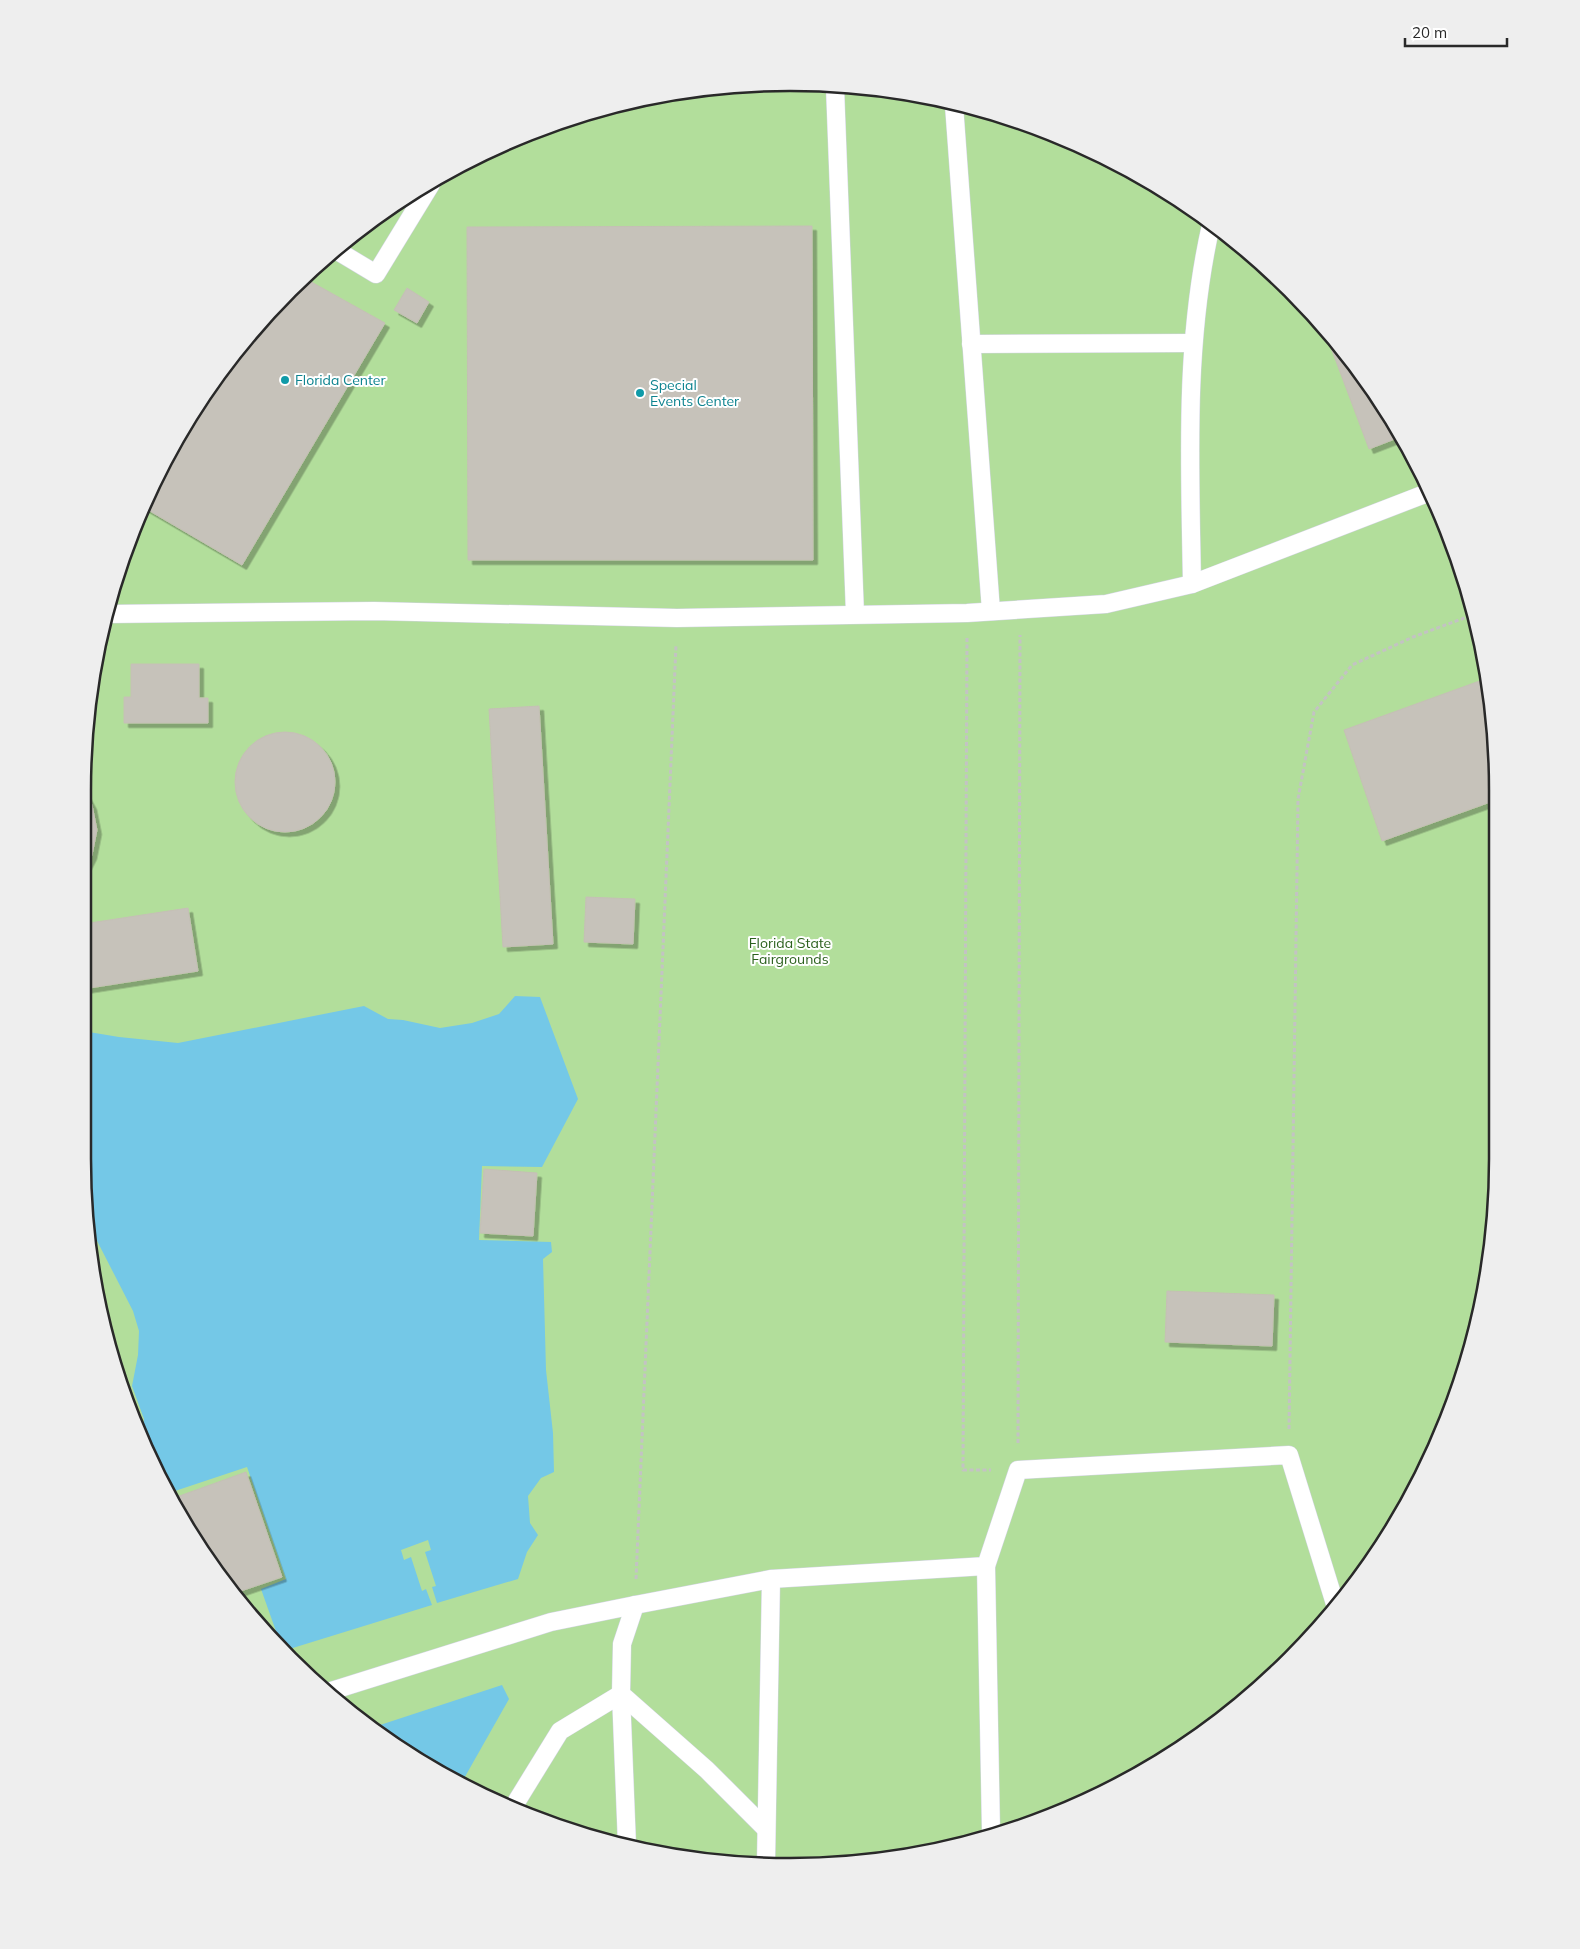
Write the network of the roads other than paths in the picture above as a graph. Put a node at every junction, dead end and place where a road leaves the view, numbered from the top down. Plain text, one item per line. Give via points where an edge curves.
1 (835, 93) edge
2 (954, 111) edge
3 (424, 195) edge
4 (1210, 232) edge
5 (343, 254) edge
6 (1192, 343) junction
7 (971, 344) junction
8 (1423, 495) edge
9 (1192, 584) junction
10 (991, 611) junction
11 (114, 614) edge
12 (855, 614) junction
13 (986, 1566) junction
14 (772, 1579) junction
15 (1333, 1597) edge
16 (635, 1605) junction
17 (336, 1689) edge
18 (621, 1694) junction
19 (516, 1802) edge
20 (991, 1828) edge
21 (766, 1829) junction
22 (628, 1838) edge
23 (766, 1857) edge

1 - 12 lane
2 - 7 lane
3 - 5 lane via 376,274
4 - 6 lane
6 - 7 lane
6 - 9 lane
7 - 10 lane
8 - 9 lane
9 - 10 lane via 1106,604
10 - 12 lane
11 - 12 lane via 374,611 677,618
13 - 14 lane
13 - 15 lane via 1018,1470 1289,1456
13 - 20 lane
14 - 16 lane
14 - 21 lane
16 - 17 lane via 551,1622
16 - 18 lane via 622,1644
18 - 19 lane via 560,1731
18 - 21 lane via 707,1770
18 - 22 lane
21 - 23 lane

